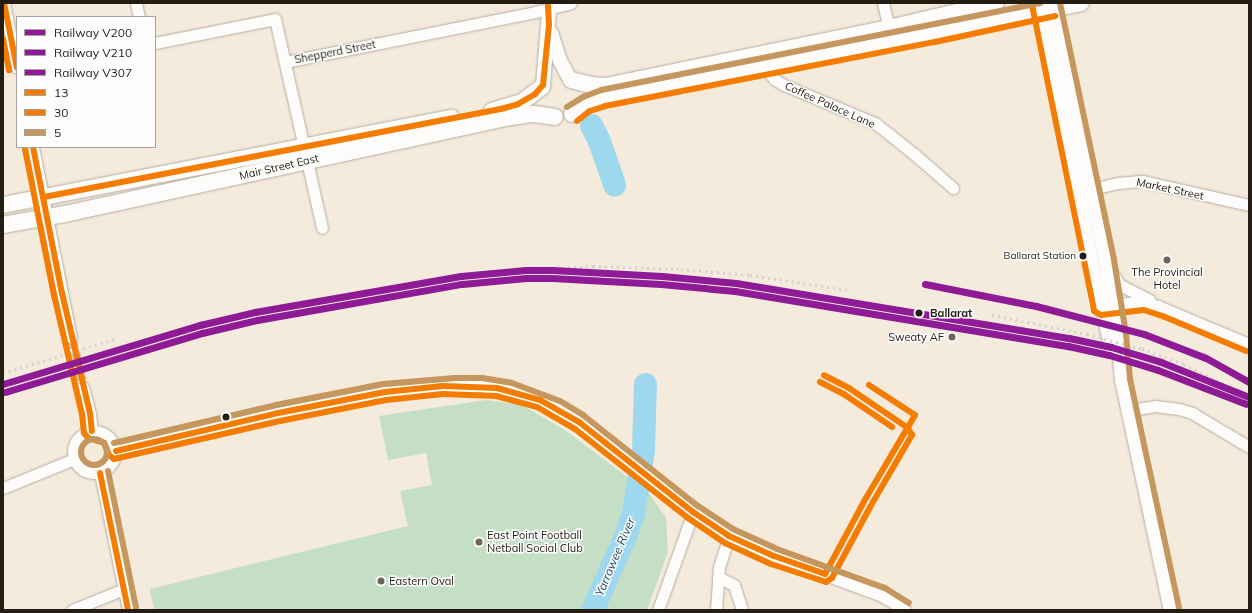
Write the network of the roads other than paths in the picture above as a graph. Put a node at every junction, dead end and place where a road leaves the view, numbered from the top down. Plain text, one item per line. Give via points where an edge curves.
1 (4, 3) edge
2 (136, 3) edge
3 (570, 3) edge
4 (883, 3) edge
5 (996, 3) edge
6 (1081, 3) edge
7 (1047, 6) edge
8 (549, 12) edge
9 (139, 16) edge
10 (890, 35) junction
11 (156, 43) edge
12 (16, 62) edge
13 (285, 62) junction
14 (764, 66) junction
15 (570, 80) junction
16 (543, 86) junction
17 (572, 114) junction
18 (555, 117) junction
19 (33, 148) edge
20 (306, 153) junction
21 (953, 188) dead end
22 (1092, 189) junction
23 (1078, 192) junction
24 (44, 197) junction
25 (3, 205) edge
26 (1249, 205) edge
27 (48, 217) junction
28 (3, 225) edge
29 (322, 228) dead end
30 (1106, 261) junction
31 (1107, 306) junction
32 (1168, 309) junction
33 (71, 337) tunnel mouth
34 (1249, 344) edge
35 (83, 387) tunnel mouth
36 (1130, 410) junction
37 (92, 431) junction
38 (1249, 447) edge
39 (116, 451) junction
40 (74, 459) junction
41 (100, 473) junction
42 (3, 488) edge
43 (693, 512) junction
44 (729, 536) junction
45 (718, 577) junction
46 (124, 589) junction
47 (72, 610) edge
48 (128, 610) edge
49 (658, 610) edge
50 (716, 610) edge
51 (742, 610) edge
52 (905, 610) edge
53 (1171, 610) edge

1 - 12 street
2 - 9 street
3 - 8 street, Shepperd Street
4 - 10 street
5 - 10 main road
6 - 7 main road
7 - 10 main road
7 - 22 street
7 - 23 street
8 - 13 street, Shepperd Street via 535,12
8 - 15 street via 560,61
8 - 16 street
10 - 14 main road
10 - 15 main road via 606,86
11 - 13 street, Shepperd Street via 275,19
13 - 20 street
14 - 17 main road via 603,98 586,104
14 - 21 street, Coffee Palace Lane via 774,79 784,85 875,124
15 - 16 main road via 558,77 547,81
15 - 17 main road via 578,87 580,96 578,106
16 - 18 main road via 539,99 541,105
16 - 20 main road, Mair Street East via 528,99 509,107
17 - 18 main road via 561,118
18 - 20 main road, Mair Street East via 534,114 504,118
19 - 24 street
20 - 24 main road, Mair Street East
20 - 27 main road, Mair Street East
20 - 29 street
22 - 23 street
22 - 26 street, Market Street via 1143,181
22 - 30 street
23 - 31 street
24 - 25 main road, Mair Street East
24 - 27 street
27 - 28 main road, Mair Street East
27 - 33 street
30 - 31 street
30 - 32 street via 1120,285
31 - 32 street via 1145,302
31 - 36 street
32 - 34 street
35 - 37 street
36 - 38 street via 1155,406 1179,408
36 - 53 street
37 - 39 street via 102,432 109,437
37 - 40 street via 79,437 74,444
39 - 41 street via 111,465
39 - 43 street via 357,397 432,387 468,386 511,391 556,408 579,422
40 - 41 street via 84,471
40 - 42 street
41 - 46 street
43 - 44 street
43 - 49 street
44 - 45 street via 720,561
44 - 52 street via 768,554 882,596
45 - 50 street
45 - 51 street via 734,585
46 - 47 street
46 - 48 street

